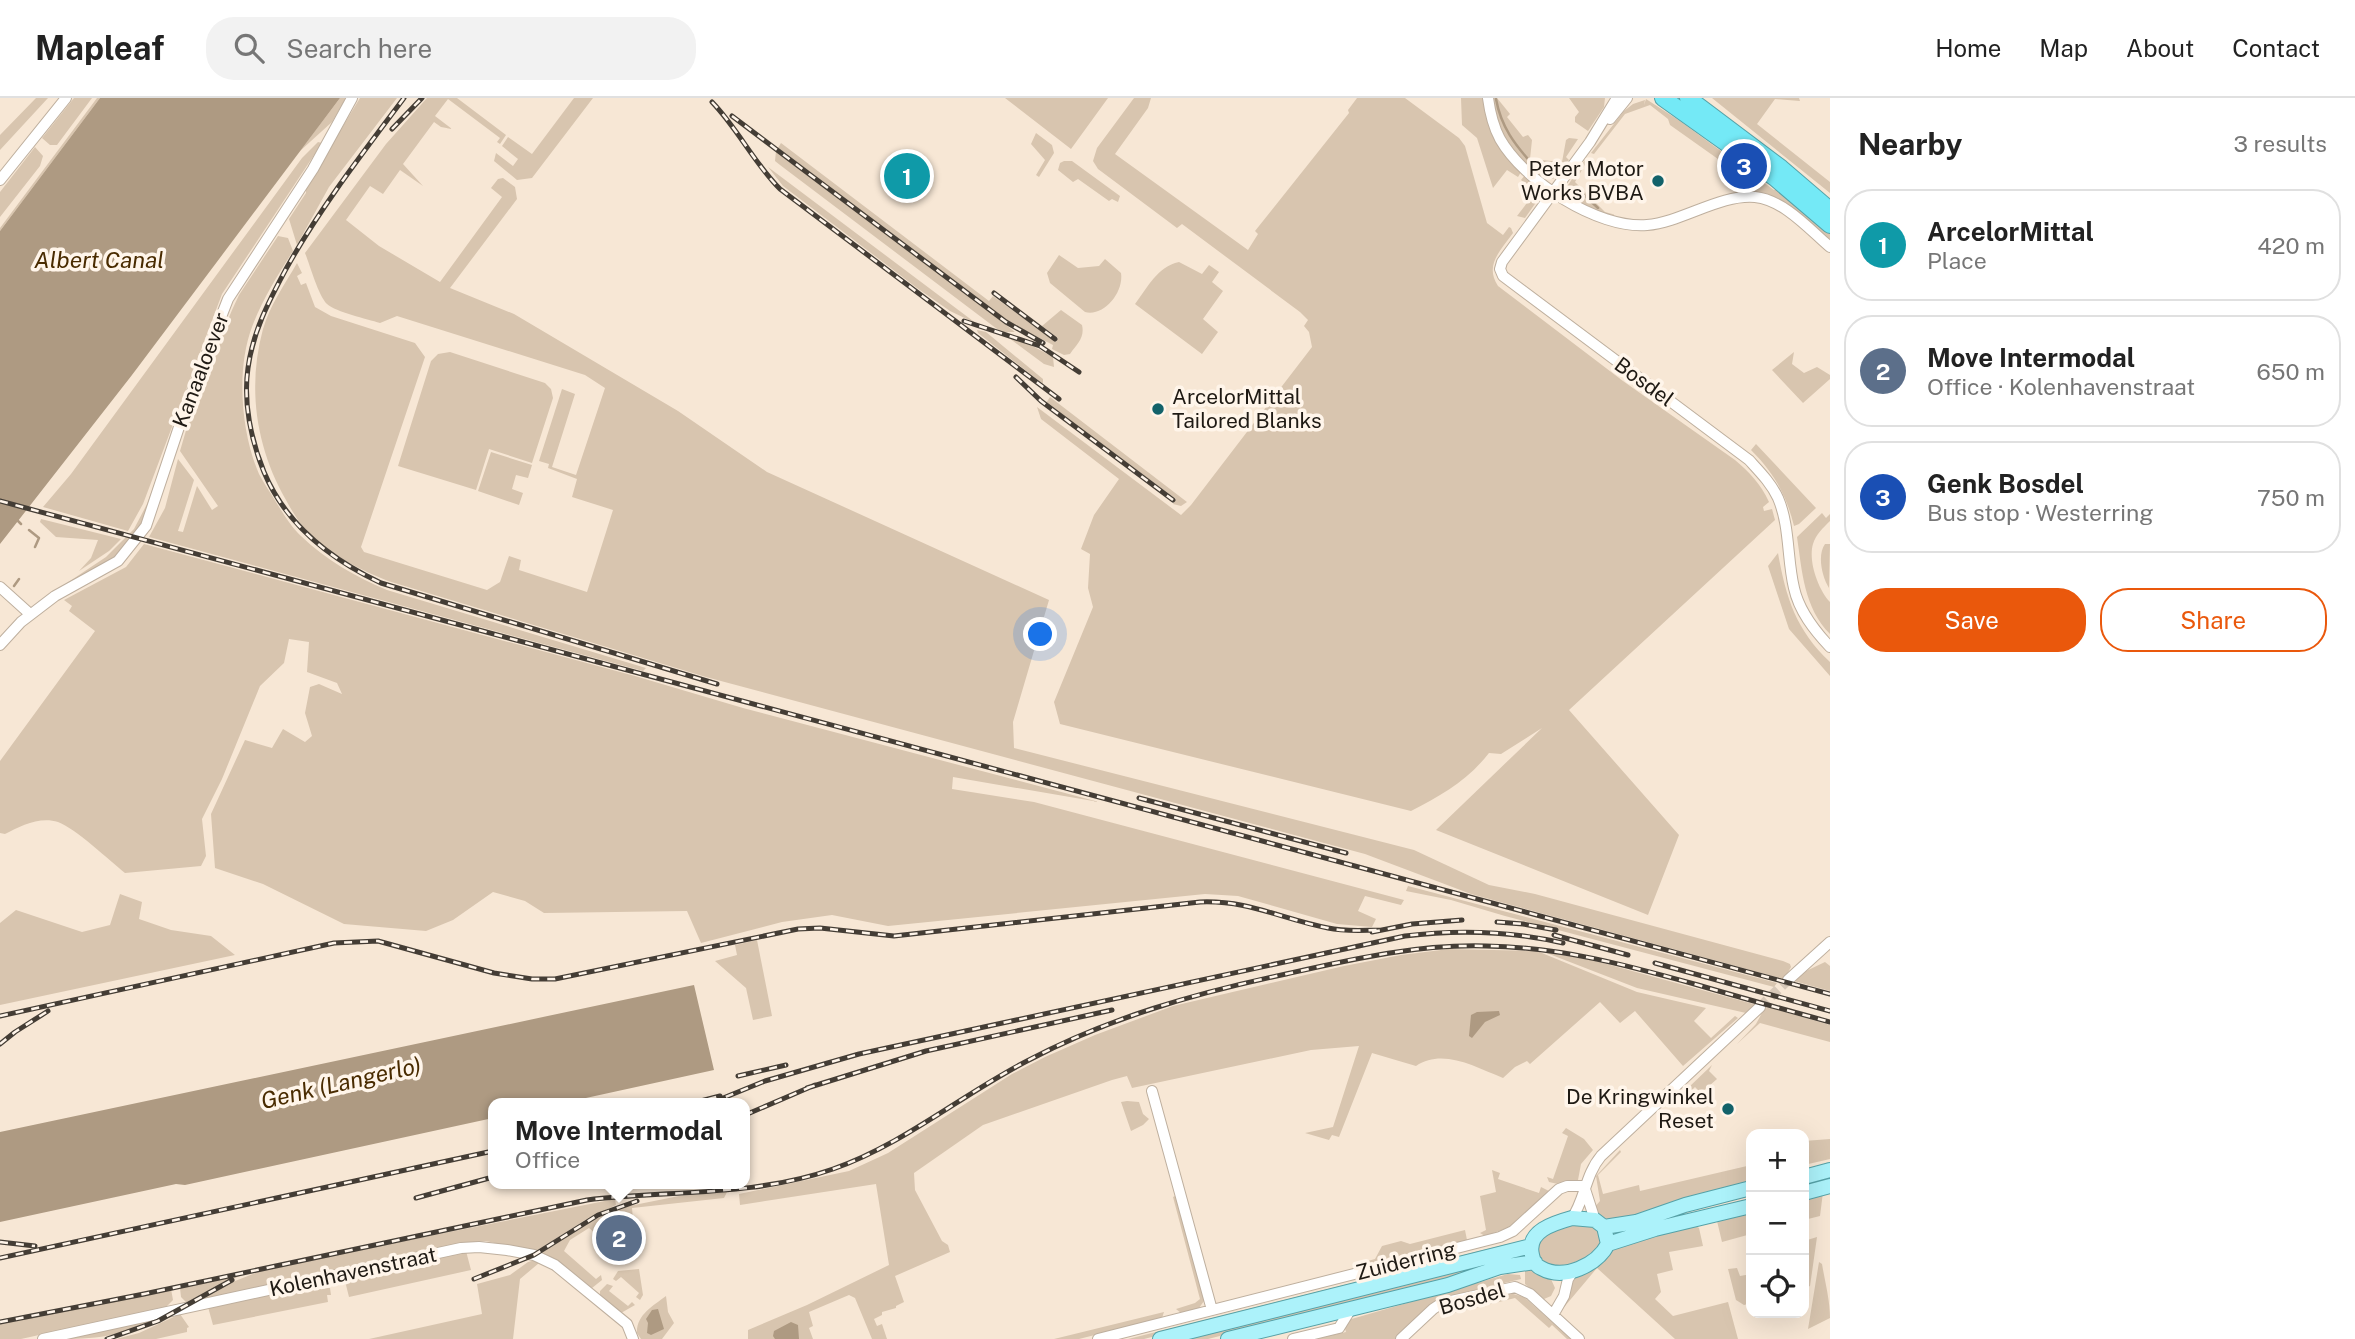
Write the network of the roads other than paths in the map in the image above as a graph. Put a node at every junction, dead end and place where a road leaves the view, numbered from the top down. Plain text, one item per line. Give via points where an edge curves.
1 (66, 98) edge
2 (352, 98) edge
3 (1488, 98) edge
4 (1627, 98) edge
5 (1663, 98) edge
6 (1688, 98) edge
7 (1614, 100) edge
8 (1590, 142) junction
9 (0, 180) edge
10 (1553, 191) junction
11 (1830, 210) edge
12 (1830, 225) edge
13 (1830, 247) edge
14 (0, 587) edge
15 (30, 614) junction
16 (0, 645) edge
17 (1830, 647) edge
18 (1830, 942) edge
19 (1788, 981) tunnel mouth
20 (1760, 1007) tunnel mouth
21 (1152, 1091) dead end
22 (1830, 1170) edge
23 (1809, 1176) edge
24 (1584, 1186) junction
25 (1830, 1186) edge
26 (1746, 1189) edge
27 (1808, 1192) edge
28 (1746, 1207) edge
29 (1572, 1218) junction
30 (1599, 1223) junction
31 (1608, 1244) junction
32 (1531, 1246) junction
33 (1535, 1262) junction
34 (1573, 1271) junction
35 (1552, 1272) junction
36 (1352, 1307) junction
37 (1212, 1310) junction
38 (1549, 1312) junction
39 (43, 1339) edge
40 (633, 1339) edge
41 (1098, 1339) edge
42 (1160, 1339) edge
43 (1228, 1339) edge
44 (1293, 1339) edge
45 (1402, 1339) edge
46 (1579, 1339) edge

1 - 9 street
2 - 15 street, Kanaaloever via 313,169 228,299 146,526 118,561
3 - 10 street via 1493,124 1508,150
4 - 8 street, Bosdel
5 - 12 highway via 1775,178
6 - 11 highway
7 - 8 street, Bosdel
8 - 10 street, Bosdel
10 - 13 street via 1596,218 1629,225 1665,222 1738,198 1755,197 1783,207
10 - 17 street, Bosdel via 1502,261 1503,276 1749,460 1768,481 1779,499 1785,524 1794,590 1803,612
14 - 15 street
15 - 16 street, Kanaaloever
18 - 19 street
20 - 24 street via 1601,1156
21 - 37 street
22 - 23 main road
24 - 29 street
24 - 30 street
24 - 37 street, Zuiderring via 1559,1189 1513,1231 1500,1237
25 - 27 main road
26 - 30 main road, Zuiderring via 1636,1222
28 - 31 main road
29 - 30 main road, Zuiderring
29 - 32 main road, Zuiderring via 1542,1230
30 - 31 main road
31 - 34 main road via 1595,1261
32 - 33 main road
32 - 42 main road, Zuiderring
33 - 35 main road
33 - 36 main road, Zuiderring via 1500,1267 1448,1285
34 - 35 main road
34 - 38 street via 1564,1296
35 - 38 street via 1559,1286
36 - 43 main road, Zuiderring
36 - 44 street, Zuiderring via 1339,1328
37 - 41 street, Zuiderring
38 - 45 street, Bosdel via 1525,1290 1510,1287 1442,1303
38 - 46 street, Bosdel
39 - 40 street, Kolenhavenstraat via 479,1247 534,1255 555,1265 627,1324

